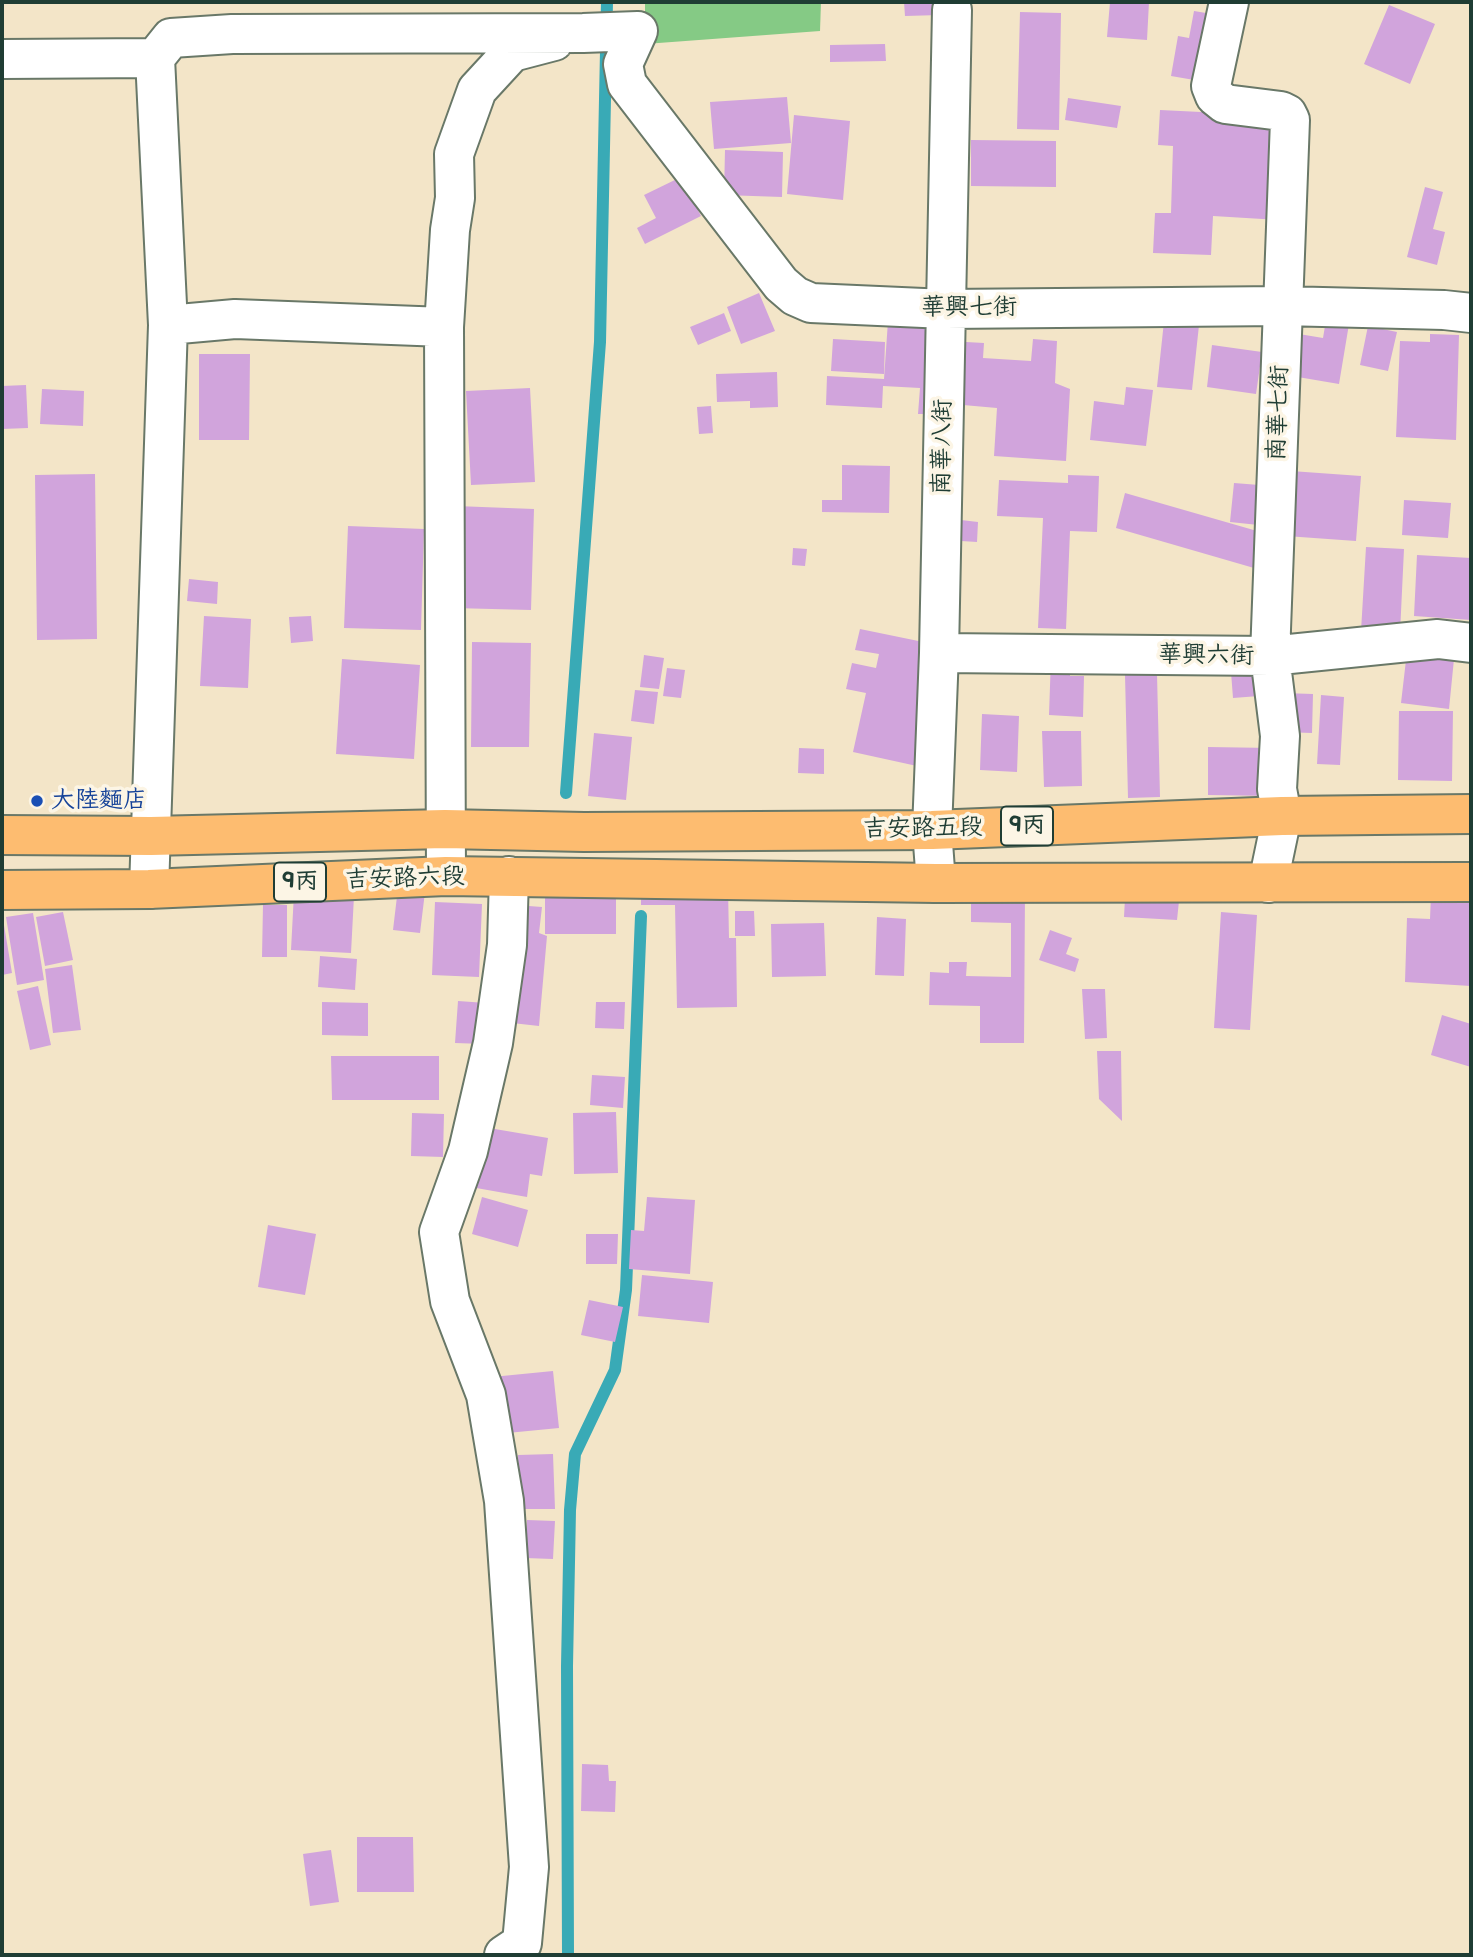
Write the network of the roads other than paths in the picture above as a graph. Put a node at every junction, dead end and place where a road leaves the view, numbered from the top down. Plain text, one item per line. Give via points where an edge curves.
1 (1229, 2) edge
2 (952, 10) dead end
3 (583, 33) junction
4 (155, 58) junction
5 (2, 60) edge
6 (1282, 306) junction
7 (946, 309) junction
8 (1471, 313) edge
9 (168, 326) junction
10 (444, 327) junction
11 (1471, 643) edge
12 (939, 653) junction
13 (1270, 656) junction
14 (1471, 814) edge
15 (1282, 816) junction
16 (445, 829) junction
17 (932, 830) junction
18 (584, 832) joint
19 (2, 835) edge
20 (151, 836) junction
21 (446, 876) junction
22 (509, 876) junction
23 (1471, 882) edge
24 (936, 883) junction
25 (1268, 883) junction
26 (149, 889) junction
27 (2, 890) edge
28 (504, 1955) edge

1 - 6 street, 南華七街 via 1211,86 1215,96 1225,104 1281,111 1290,120
2 - 7 street, 南華八街
3 - 4 street via 205,36 171,38
3 - 7 street, 華興七街 via 638,31 623,64 627,84 781,284 795,296 811,303
3 - 10 street via 512,52 477,90 454,154 455,198
4 - 5 street
4 - 9 street
6 - 7 street, 華興七街
6 - 8 street, 華興七街
6 - 13 street, 南華七街
7 - 12 street, 南華八街
9 - 10 street via 235,319
9 - 20 street
10 - 16 street
11 - 13 street, 華興六街 via 1438,639
12 - 13 street, 華興六街
12 - 17 street, 南華八街
13 - 15 street, 南華七街 via 1280,736
14 - 15 main road, 吉安路五段 / 9丙
15 - 17 main road, 吉安路五段 / 9丙
15 - 25 street, 南華七街
16 - 18 main road, 吉安路六段 / 9丙
16 - 20 main road, 吉安路六段 / 9丙
16 - 21 street
17 - 18 main road, 吉安路五段 / 9丙
17 - 24 street, 南華八街
19 - 20 main road, 吉安路六段 / 9丙
20 - 26 street
21 - 22 main road, 吉安路六段 / 9丙
21 - 26 main road, 吉安路六段 / 9丙
22 - 24 main road, 吉安路六段 / 9丙
22 - 28 street via 507,945 493,1043 468,1151 439,1231 450,1301 486,1395 504,1502 529,1867 522,1943
23 - 25 main road, 9丙
24 - 25 main road, 9丙
26 - 27 main road, 吉安路六段 / 9丙

